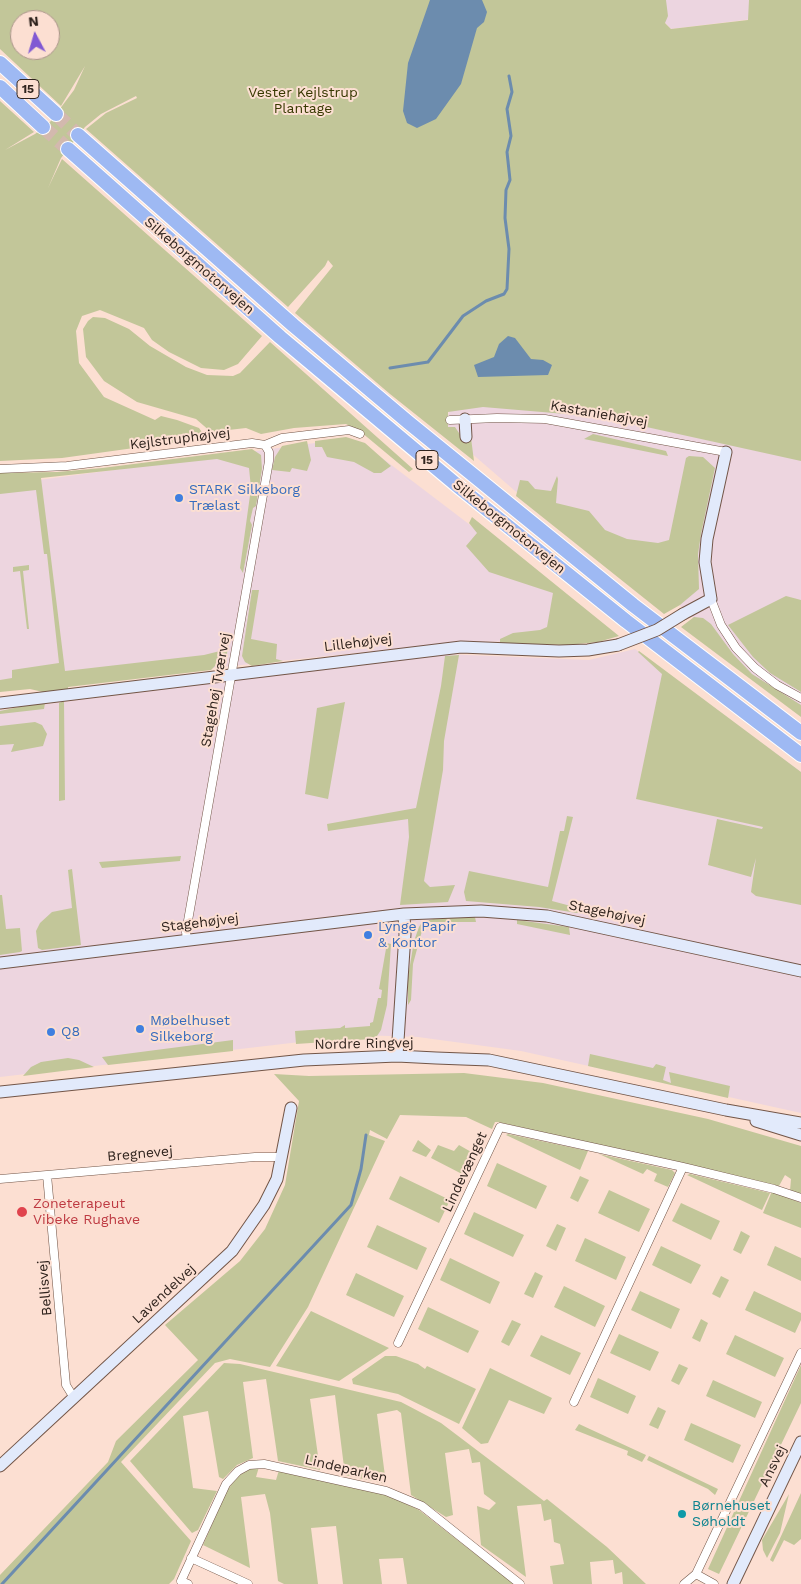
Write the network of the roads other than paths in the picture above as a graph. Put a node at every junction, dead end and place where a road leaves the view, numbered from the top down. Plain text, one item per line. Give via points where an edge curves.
1 (0, 63) edge
2 (0, 87) edge
3 (56, 114) tunnel mouth
4 (44, 127) tunnel mouth
5 (78, 135) tunnel mouth
6 (68, 149) tunnel mouth
7 (465, 419) junction
8 (450, 420) dead end
9 (360, 434) dead end
10 (466, 437) dead end
11 (265, 445) junction
12 (726, 452) joint
13 (0, 469) edge
14 (711, 599) junction
15 (231, 674) junction
16 (801, 698) edge
17 (0, 702) edge
18 (801, 733) edge
19 (801, 755) edge
20 (404, 914) junction
21 (187, 940) junction
22 (0, 963) edge
23 (801, 971) edge
24 (396, 1056) junction
25 (0, 1092) edge
26 (291, 1108) dead end
27 (726, 1110) junction
28 (801, 1123) edge
29 (801, 1133) edge
30 (282, 1157) junction
31 (684, 1167) junction
32 (47, 1175) junction
33 (0, 1179) edge
34 (801, 1198) edge
35 (398, 1343) dead end
36 (801, 1354) edge
37 (74, 1398) junction
38 (574, 1402) dead end
39 (801, 1442) edge
40 (0, 1466) edge
41 (191, 1558) junction
42 (696, 1574) junction
43 (188, 1584) edge
44 (248, 1584) edge
45 (520, 1584) edge
46 (684, 1584) edge
47 (714, 1584) edge
48 (733, 1584) edge

1 - 3 highway, 15
2 - 4 highway, 15
5 - 18 highway, Silkeborgmotorvejen / 15 via 408,422 633,605
6 - 19 highway, Silkeborgmotorvejen / 15 via 273,331 459,487
7 - 8 street, Kastaniehøjvej
7 - 10 street
7 - 12 street, Kastaniehøjvej via 545,419
9 - 11 street, Kejlstruphøjvej via 349,430 282,438
11 - 13 street, Kejlstruphøjvej via 252,443 67,466
11 - 15 street, Stagehøj Tværvej via 269,461
12 - 14 street via 707,539 705,562
14 - 15 street, Lillehøjvej, bridge via 657,630 618,644 588,650 461,647
14 - 16 street via 736,648 777,685
15 - 17 street, Lillehøjvej
15 - 21 street, Stagehøj Tværvej
20 - 21 street, Stagehøjvej
20 - 23 street, Stagehøjvej via 481,911 547,916
20 - 24 street
21 - 22 street, Stagehøjvej
24 - 25 street, Nordre Ringvej via 304,1060
24 - 27 street, Nordre Ringvej via 489,1060
26 - 30 street, Lavendelvej
27 - 28 street, Nordre Ringvej
27 - 29 street, Nordre Ringvej
30 - 32 street, Bregnevej
30 - 37 street, Lavendelvej via 264,1205 232,1251
31 - 34 street, Lindevænget
31 - 35 street, Lindevænget via 500,1127
31 - 38 street
32 - 33 street, Bregnevej
32 - 37 street, Bellisvej via 66,1385
36 - 42 street
37 - 40 street, Lavendelvej
39 - 48 street, Ansvej
41 - 43 street, Lindeparken via 181,1581
41 - 44 street
41 - 45 street, Lindeparken via 226,1484 249,1465 264,1464 386,1491 422,1506
42 - 46 street
42 - 47 street

